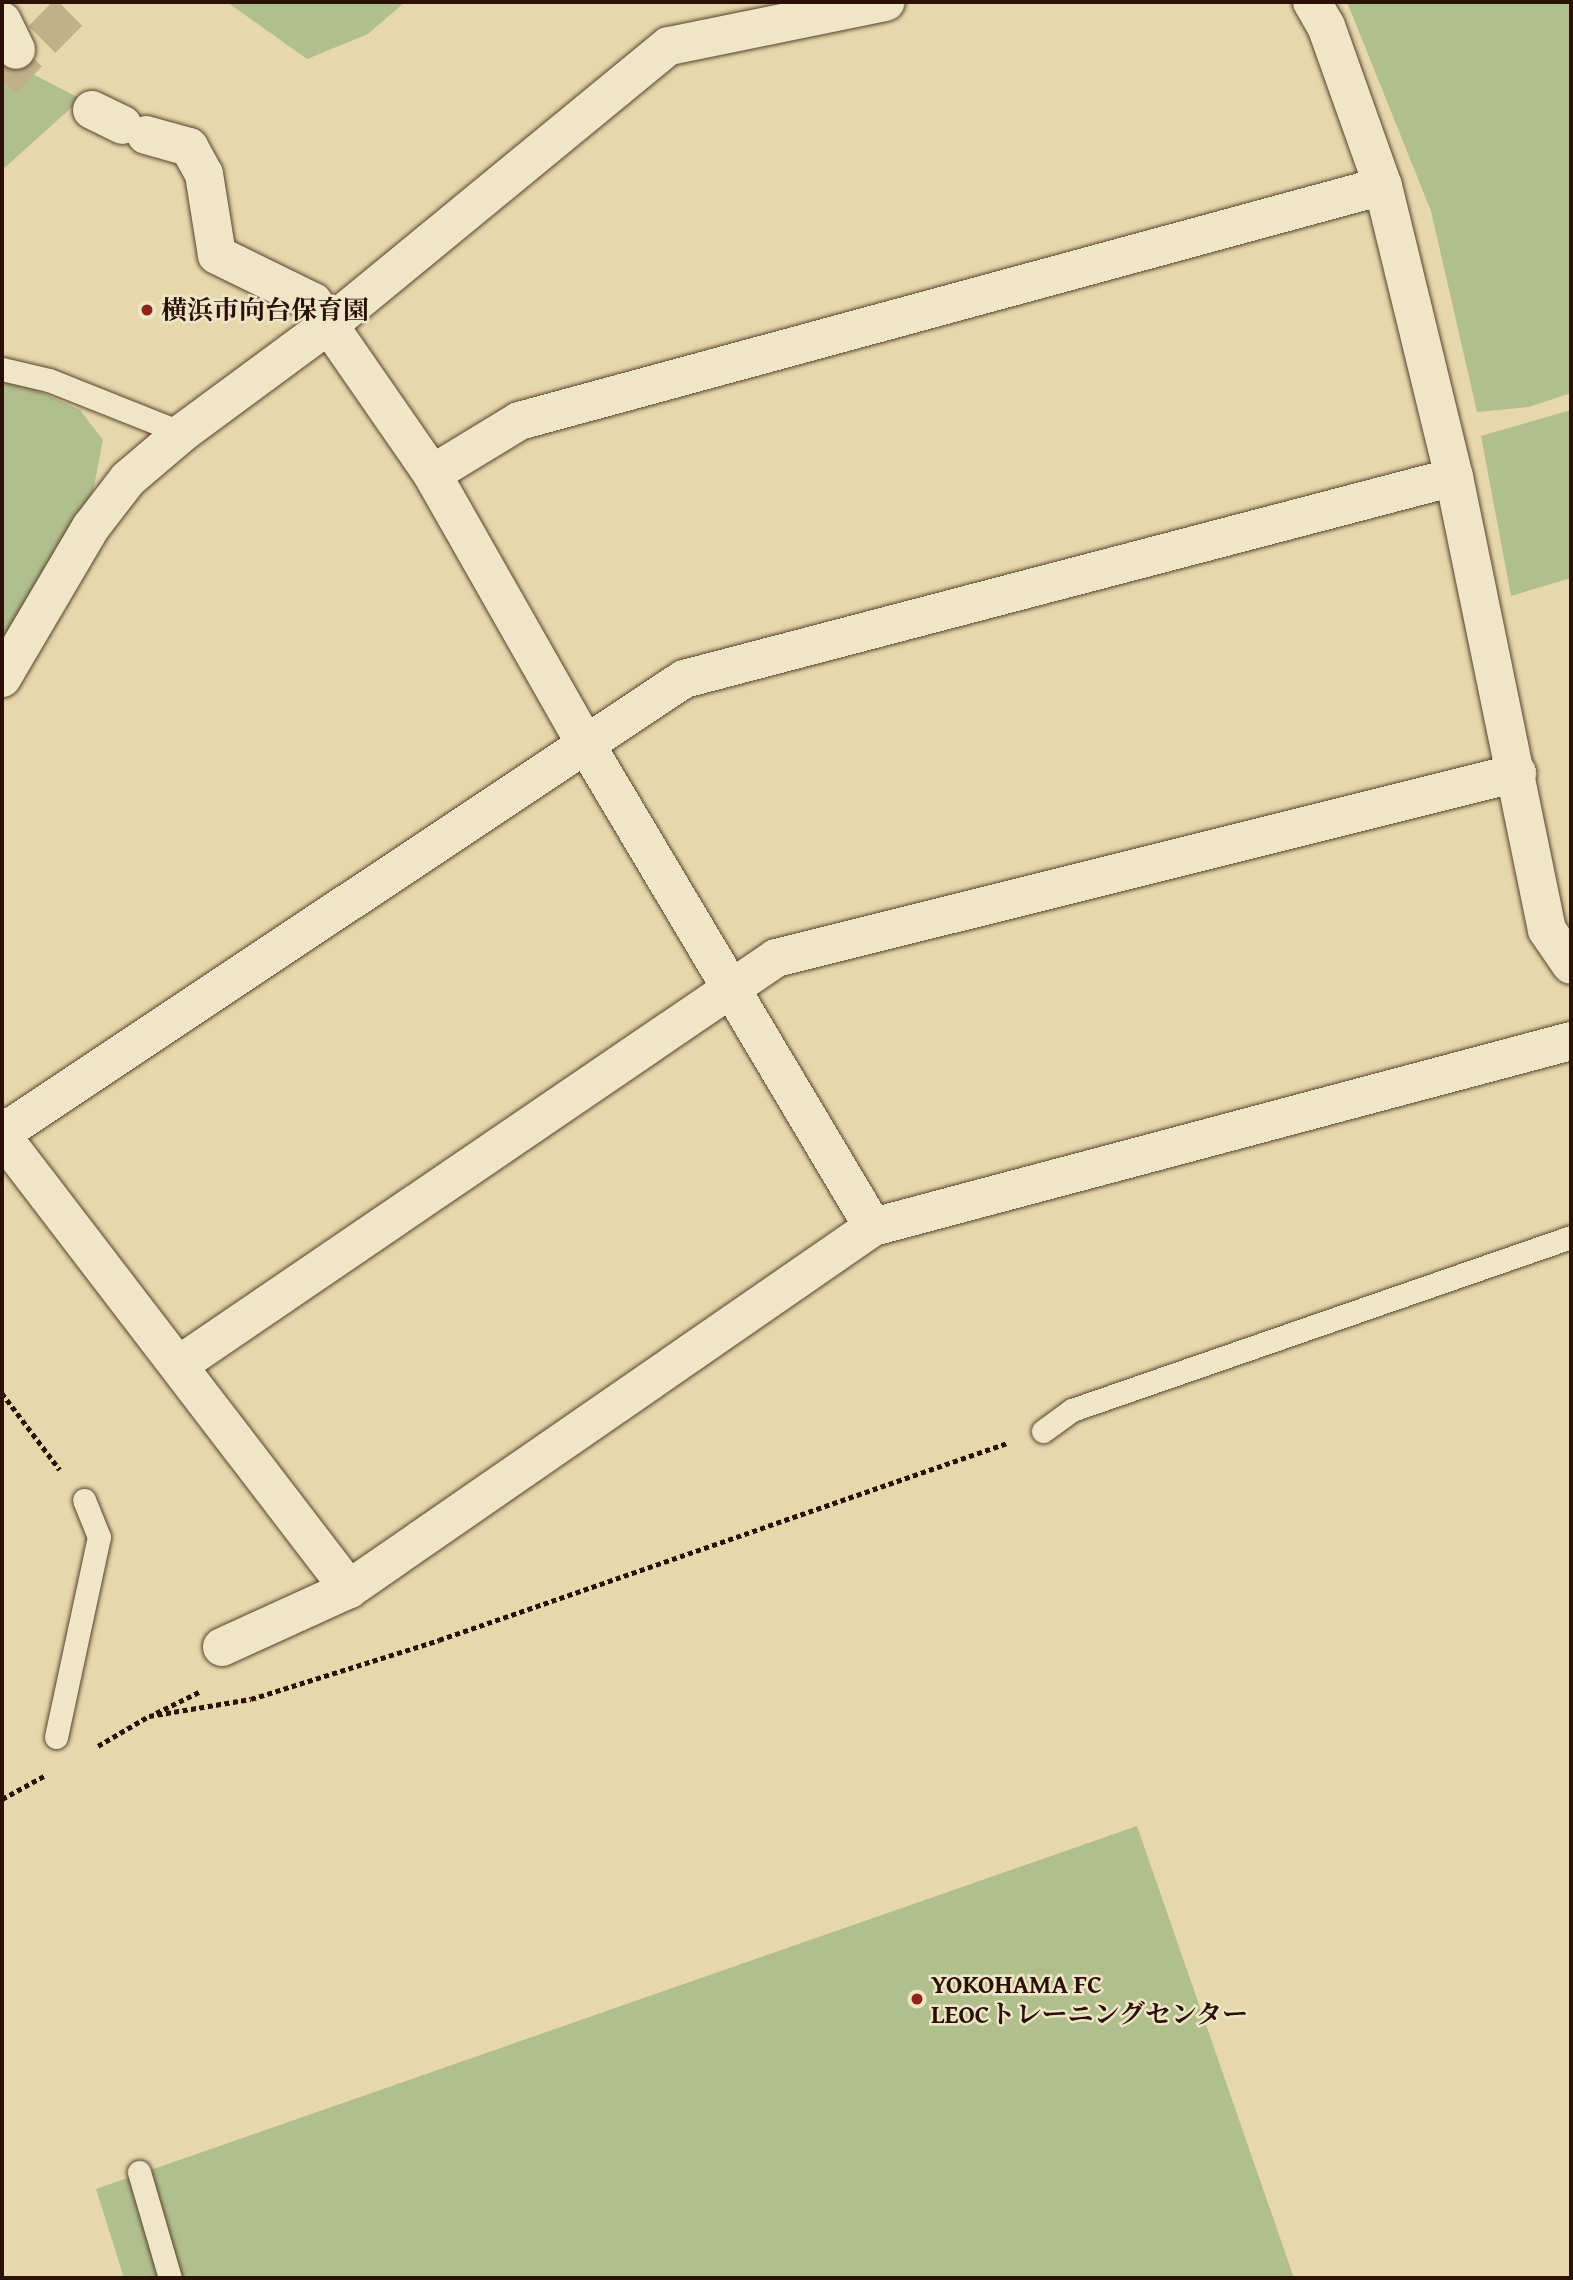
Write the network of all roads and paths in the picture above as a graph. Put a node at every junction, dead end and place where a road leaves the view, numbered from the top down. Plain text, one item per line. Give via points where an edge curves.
1 (886, 2) edge
2 (1312, 2) edge
3 (120, 123) dead end
4 (1383, 186) junction
5 (330, 324) junction
6 (2, 369) edge
7 (182, 433) junction
8 (432, 474) junction
9 (1454, 477) junction
10 (2, 678) edge
11 (585, 743) junction
12 (1517, 773) junction
13 (1571, 965) edge
14 (730, 990) junction
15 (1571, 1041) edge
16 (2, 1135) edge
17 (873, 1227) junction
18 (1571, 1237) edge
19 (180, 1364) junction
20 (2, 1393) edge
21 (1043, 1431) joint
22 (51, 1460) dead end
23 (84, 1500) dead end
24 (349, 1589) junction
25 (222, 1647) dead end
26 (208, 1687) dead end
27 (149, 1716) junction
28 (55, 1737) dead end
29 (93, 1749) dead end
30 (48, 1774) dead end
31 (2, 1799) edge
32 (139, 2172) dead end
33 (170, 2278) edge

1 - 5 street via 669,46
2 - 4 street via 1326,26
3 - 5 street via 189,147 204,174 218,256 313,302
4 - 8 street via 519,421
4 - 9 street
5 - 7 street
5 - 8 street
6 - 7 lane via 49,380
7 - 10 street via 128,479 91,527
8 - 11 street
9 - 11 street via 684,679
9 - 12 street
11 - 14 street
11 - 16 street
12 - 13 street via 1546,930
12 - 14 street via 776,958
14 - 17 street
14 - 19 street
15 - 17 street
16 - 19 street
17 - 24 street
18 - 21 lane via 1072,1410
19 - 24 street
20 - 22 path
21 - 27 path via 439,1640 251,1699
23 - 28 lane via 99,1536
24 - 25 street
26 - 27 path
27 - 29 path
30 - 31 path
32 - 33 lane

